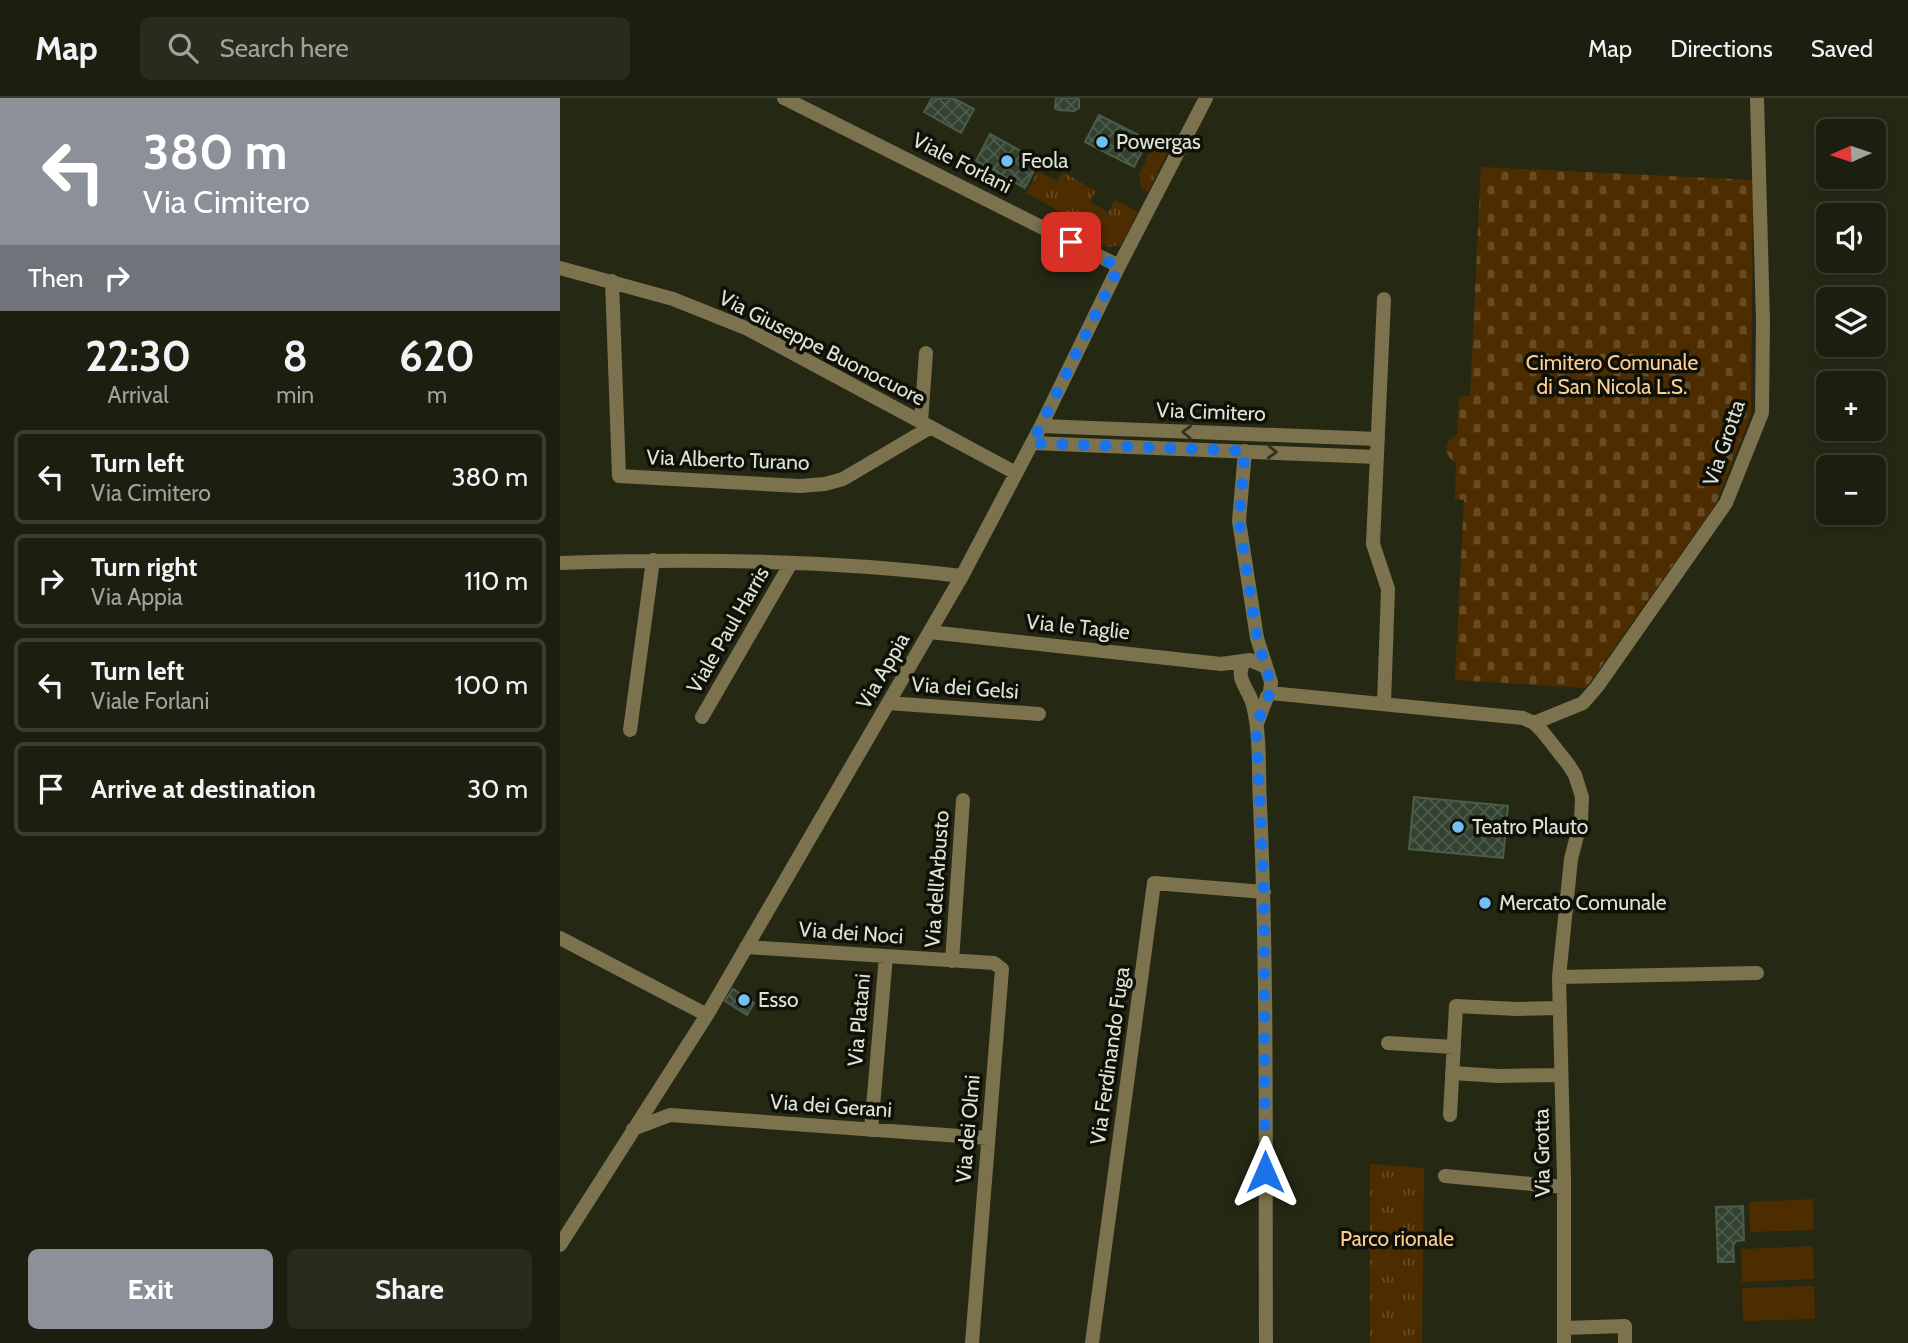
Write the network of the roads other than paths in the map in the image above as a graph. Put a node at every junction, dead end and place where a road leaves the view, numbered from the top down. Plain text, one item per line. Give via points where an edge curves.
1 (784, 98) edge
2 (1206, 98) edge
3 (1757, 98) edge
4 (1119, 267) junction
5 (560, 268) edge
6 (612, 281) junction
7 (1384, 299) dead end
8 (926, 353) dead end
9 (926, 425) junction
10 (1041, 426) junction
11 (1378, 439) junction
12 (1032, 443) junction
13 (1245, 451) junction
14 (1377, 457) junction
15 (1016, 473) junction
16 (653, 560) junction
17 (560, 563) edge
18 (791, 563) junction
19 (962, 576) junction
20 (930, 632) junction
21 (1257, 638) junction
22 (1245, 665) junction
23 (1264, 666) junction
24 (1269, 691) junction
25 (1250, 694) junction
26 (888, 704) junction
27 (1384, 704) junction
28 (1039, 714) dead end
29 (702, 717) dead end
30 (1534, 723) junction
31 (1256, 725) junction
32 (630, 730) dead end
33 (963, 800) dead end
34 (1264, 892) junction
35 (561, 941) edge
36 (746, 947) junction
37 (886, 956) junction
38 (952, 961) junction
39 (1757, 973) dead end
40 (1559, 977) junction
41 (1560, 1008) junction
42 (706, 1015) junction
43 (1388, 1043) dead end
44 (1454, 1047) junction
45 (1452, 1073) junction
46 (1562, 1075) junction
47 (666, 1079) junction
48 (670, 1115) junction
49 (1450, 1115) dead end
50 (633, 1129) junction
51 (871, 1130) junction
52 (988, 1138) junction
53 (1445, 1176) dead end
54 (1564, 1187) junction
55 (560, 1245) edge
56 (1564, 1328) junction
57 (972, 1343) edge
58 (1092, 1343) edge
59 (1266, 1343) edge
60 (1564, 1343) edge
61 (1625, 1343) edge

1 - 4 street, Viale Forlani
2 - 4 street, Via Appia
3 - 30 street, Via Grotta via 1762,413 1726,503 1597,687 1583,704
4 - 10 street, Via Appia
5 - 6 street, Via Giuseppe Buonocuore
6 - 9 street, Via Giuseppe Buonocuore via 748,329
6 - 9 street, Via Alberto Turano via 619,476 825,484 843,480
7 - 11 street
8 - 9 street
9 - 15 street, Via Giuseppe Buonocuore
11 -> 10 street, Via Cimitero
10 - 12 street, Via Appia
11 - 14 street
12 - 13 street, Via Cimitero
12 - 15 street, Via Appia
13 -> 14 street, Via Cimitero
13 - 21 street via 1239,521
14 - 27 street via 1373,544 1388,589
15 - 19 street, Via Appia
16 - 17 street, Viale Paul Harris
16 - 18 street, Viale Paul Harris
16 - 32 street
18 - 19 street, Viale Paul Harris
18 - 29 street, Viale Paul Harris
19 - 20 street, Via Appia
20 - 22 street, Via le Taglie
20 - 26 street, Via Appia
21 - 22 street
21 - 23 street
22 - 23 street, Via le Taglie
22 - 25 street via 1244,687
23 - 24 street
24 - 25 street via 1258,698
24 - 27 street
24 - 31 street
25 - 31 street
26 - 28 street, Via dei Gelsi
26 - 36 street, Via Appia
27 - 30 street via 1508,715
30 - 40 street, Via Grotta via 1568,764 1582,797
31 - 34 street
33 - 38 street, Via dell'Arbusto
34 - 58 street, Via Ferdinando Fuga via 1154,883
34 - 59 street
35 - 42 street
36 - 37 street, Via dei Noci
36 - 42 street, Via Appia
37 - 38 street, Via dei Noci
37 - 51 street, Via Platani
38 - 52 street, Via dei Olmi via 994,963 1002,970
39 - 40 street
40 - 41 street, Via Grotta
41 - 44 street via 1456,1006
41 - 46 street, Via Grotta
42 - 47 street, Via Appia
43 - 44 street
44 - 45 street
45 - 46 street
45 - 49 street
46 - 54 street, Via Grotta
47 - 48 street via 664,1101
47 - 50 street, Via Appia
48 - 50 street, Via dei Gerani
48 - 51 street, Via dei Gerani
50 - 55 street, Via Appia
51 - 52 street, Via dei Gerani
52 - 57 street, Via dei Olmi
53 - 54 street
54 - 56 street, Via Grotta
56 - 60 street, Via Grotta
56 - 61 street via 1625,1326

